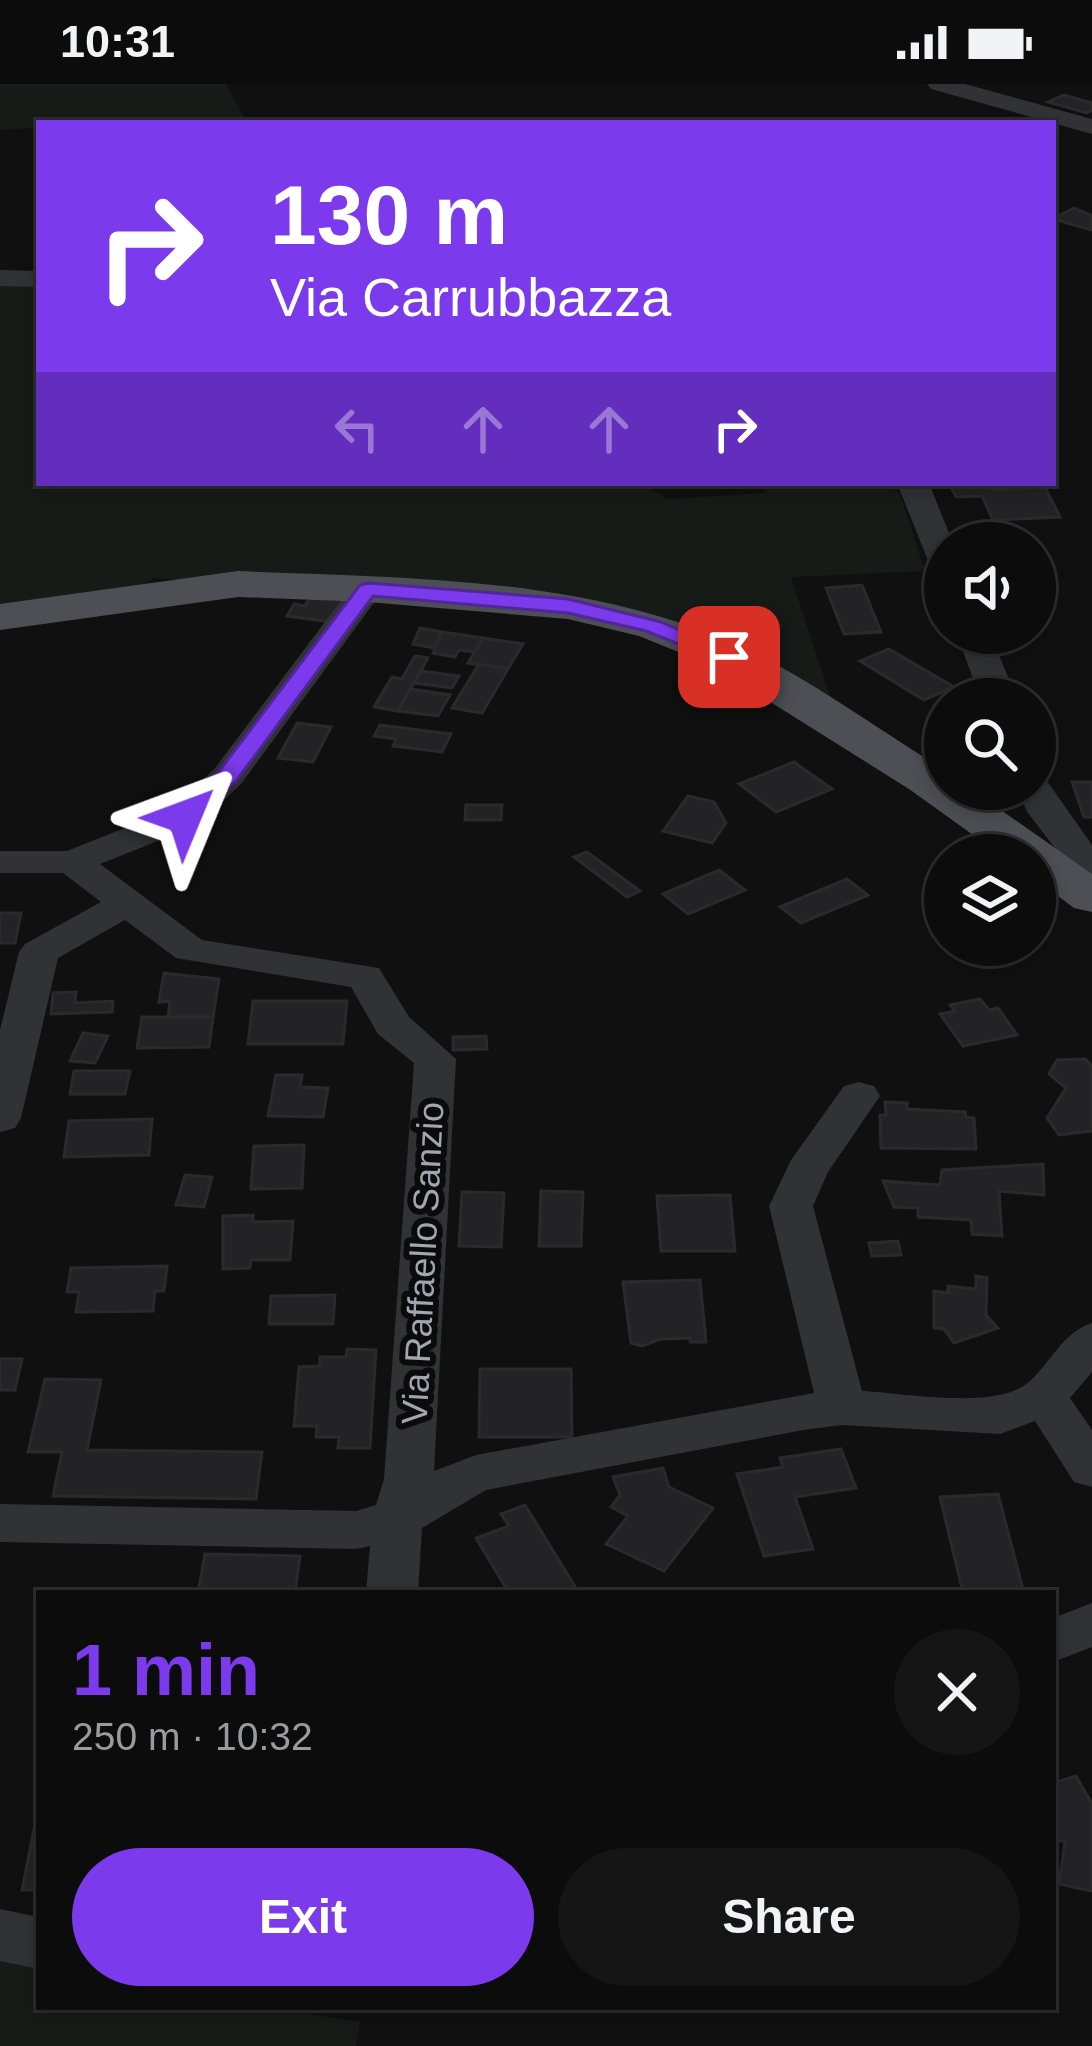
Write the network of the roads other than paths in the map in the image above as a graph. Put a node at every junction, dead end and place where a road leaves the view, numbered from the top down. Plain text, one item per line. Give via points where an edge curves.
1 (938, 84) edge
2 (1092, 127) edge
3 (0, 278) edge
4 (36, 279) edge
5 (914, 486) edge
6 (929, 522) edge
7 (368, 589) junction
8 (0, 617) edge
9 (1044, 810) edge
10 (0, 862) edge
11 (72, 862) junction
12 (1088, 883) edge
13 (124, 905) junction
14 (7, 1061) edge
15 (860, 1096) dead end
16 (0, 1118) edge
17 (1092, 1340) edge
18 (1044, 1397) junction
19 (842, 1407) junction
20 (1092, 1469) edge
21 (397, 1519) junction
22 (0, 1523) edge
23 (392, 1590) edge
24 (1092, 1624) edge
25 (1056, 1640) edge
26 (0, 1935) edge
27 (36, 1942) edge

1 - 2 street
3 - 4 street
5 - 6 street
7 - 8 main road via 238,584
7 - 11 street via 228,776 185,817
7 - 12 main road via 568,606 692,640
9 - 12 street
10 - 11 street
11 - 13 street, Via Raffaello Sanzio
13 - 14 street via 39,952
13 - 21 street, Via Raffaello Sanzio via 190,950 365,977 393,1025 435,1059 410,1479
14 - 16 street
15 - 19 street via 791,1206
17 - 18 street
18 - 19 street via 1000,1416
18 - 20 street
19 - 21 street via 476,1473
21 - 22 street via 356,1530
21 - 23 street, Via Raffaello Sanzio
24 - 25 street
26 - 27 street

